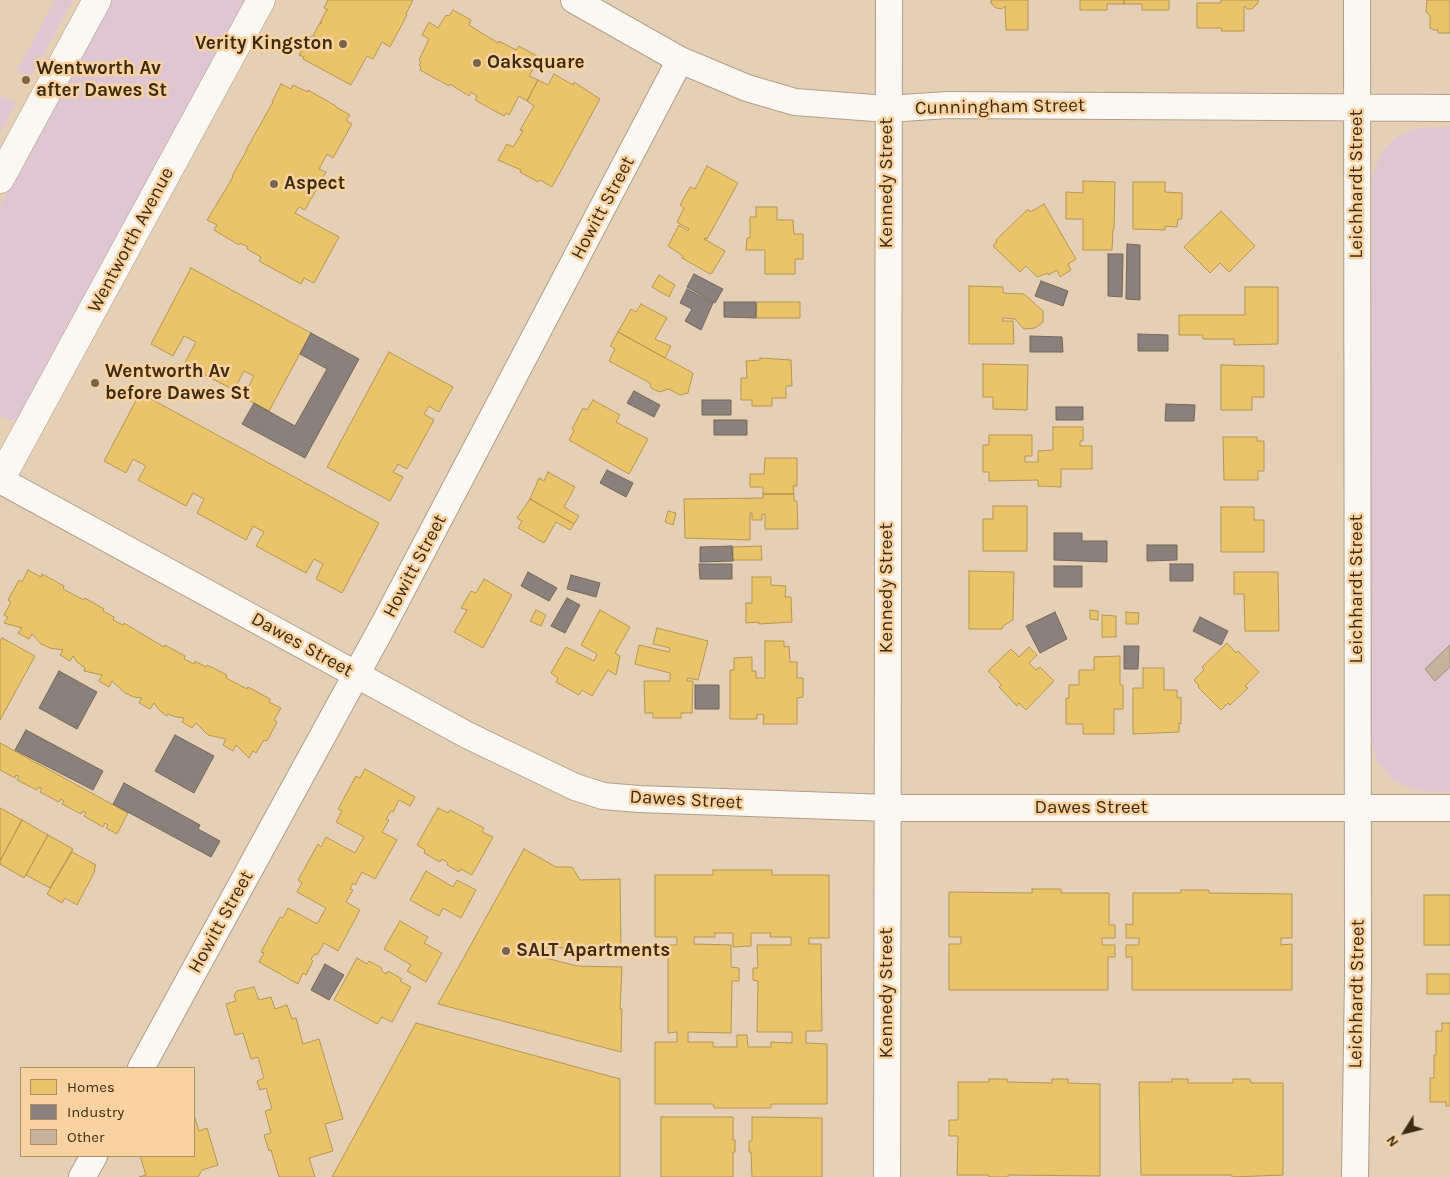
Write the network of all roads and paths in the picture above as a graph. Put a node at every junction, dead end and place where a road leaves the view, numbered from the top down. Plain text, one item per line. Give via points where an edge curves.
1 (97, 0) edge
2 (262, 0) edge
3 (574, 0) edge
4 (889, 0) edge
5 (1357, 0) edge
6 (680, 60) junction
7 (1357, 107) junction
8 (1450, 108) edge
9 (887, 109) junction
10 (0, 179) edge
11 (0, 480) edge
12 (356, 674) junction
13 (888, 808) junction
14 (1358, 808) junction
15 (1450, 808) edge
16 (142, 1067) edge
17 (93, 1157) edge
18 (82, 1177) edge
19 (887, 1177) edge
20 (1354, 1177) edge

1 - 10 main road
2 - 11 main road, Wentworth Avenue
3 - 6 street, Cunningham Street
4 - 9 street, Kennedy Street
5 - 7 street, Leichhardt Street
6 - 9 street, Cunningham Street via 747,88 795,102
6 - 12 street, Howitt Street
7 - 8 street, Cunningham Street
7 - 9 street, Cunningham Street via 948,105
7 - 14 street, Leichhardt Street
9 - 13 street, Kennedy Street
11 - 12 street, Dawes Street
12 - 13 street, Dawes Street via 467,735 575,787 603,796
12 - 16 street, Howitt Street
13 - 14 street, Dawes Street
13 - 19 street, Kennedy Street
14 - 15 street, Dawes Street
14 - 20 street, Leichhardt Street
17 - 18 street

